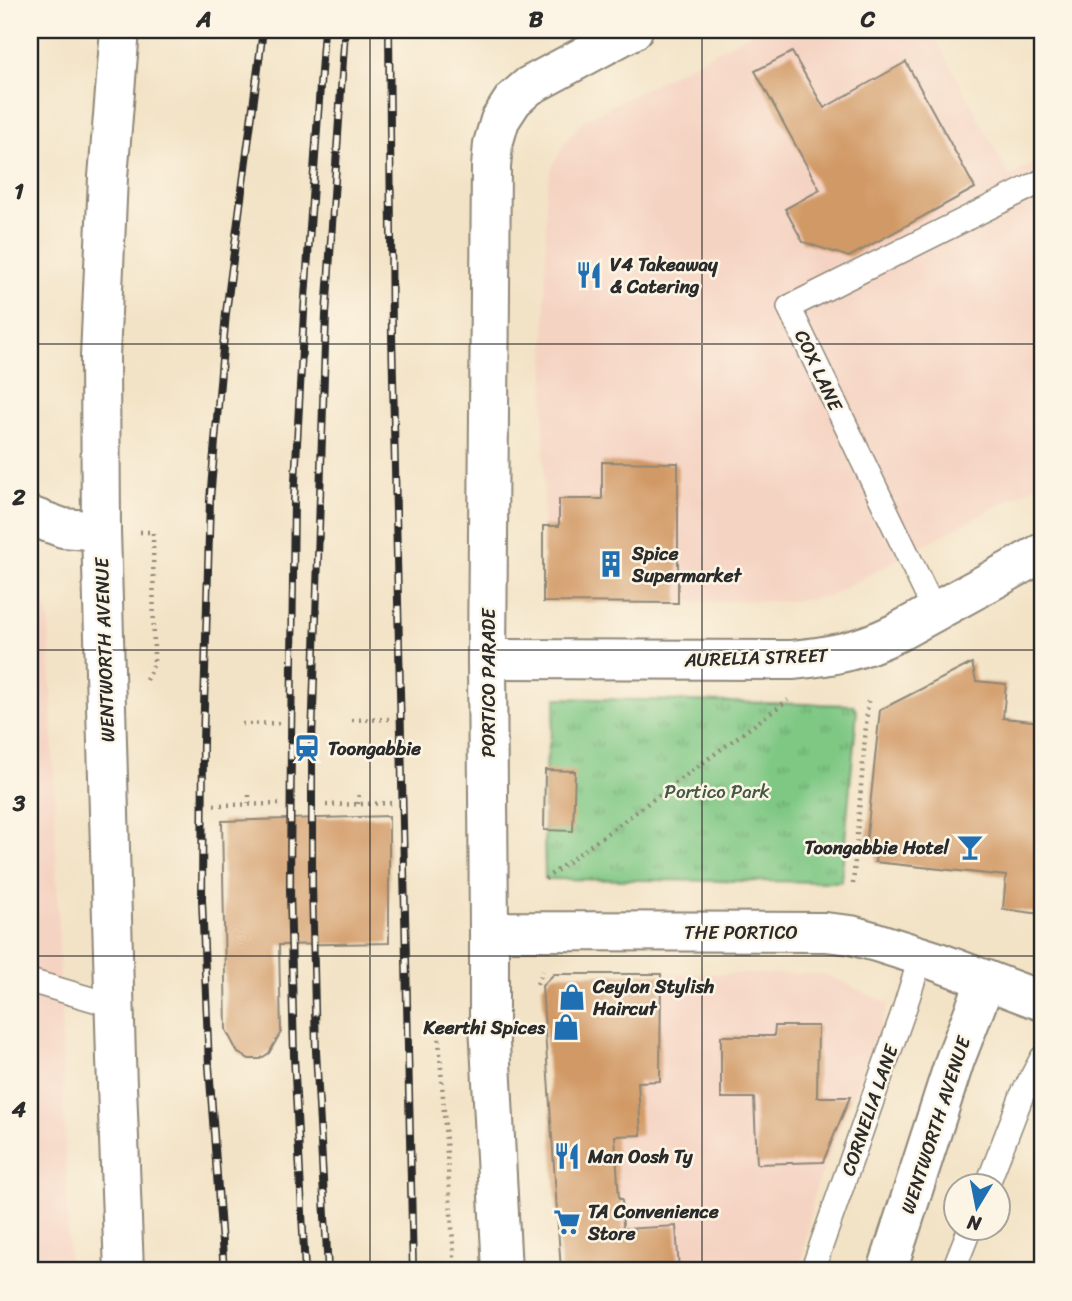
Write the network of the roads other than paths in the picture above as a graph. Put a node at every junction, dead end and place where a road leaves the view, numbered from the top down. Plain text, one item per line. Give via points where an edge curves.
1 (120, 30) edge
2 (633, 30) edge
3 (1042, 181) edge
4 (30, 516) edge
5 (101, 531) junction
6 (1042, 553) edge
7 (934, 612) junction
8 (487, 659) junction
9 (489, 931) junction
10 (921, 956) junction
11 (30, 981) edge
12 (986, 981) junction
13 (1042, 1001) edge
14 (115, 1006) junction
15 (1042, 1058) edge
16 (992, 1172) edge
17 (964, 1242) edge
18 (815, 1263) dead end
19 (124, 1271) edge
20 (502, 1271) edge
21 (887, 1271) edge
22 (953, 1271) edge

1 - 5 main road, WENTWORTH AVENUE via 102,282
2 - 8 main road, PORTICO PARADE via 529,86 500,120 493,144
3 - 7 lane, COX LANE via 789,307
4 - 5 main road via 63,528
5 - 14 main road, WENTWORTH AVENUE
6 - 7 main road, AURELIA STREET
7 - 8 main road, AURELIA STREET via 872,645 823,657
8 - 9 main road, PORTICO PARADE
9 - 10 main road, THE PORTICO via 825,932
9 - 20 main road, PORTICO PARADE via 489,1024
10 - 12 main road, THE PORTICO
10 - 18 lane, CORNELIA LANE
11 - 14 lane
12 - 13 main road, THE PORTICO
12 - 21 main road, WENTWORTH AVENUE
14 - 19 main road, WENTWORTH AVENUE
15 - 16 lane
17 - 22 lane

